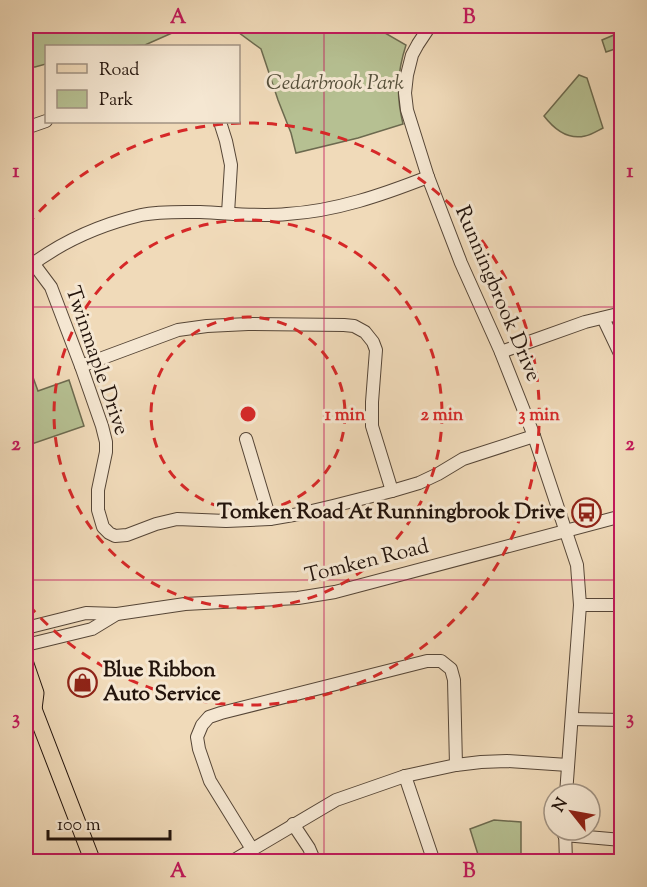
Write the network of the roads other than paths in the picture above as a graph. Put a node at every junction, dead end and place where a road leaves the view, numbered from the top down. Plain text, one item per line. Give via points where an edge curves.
1 (430, 26) edge
2 (45, 121) edge
3 (220, 123) edge
4 (26, 128) edge
5 (428, 177) junction
6 (228, 213) junction
7 (29, 266) edge
8 (621, 313) edge
9 (603, 318) junction
10 (501, 352) junction
11 (621, 358) edge
12 (81, 366) junction
13 (534, 436) junction
14 (246, 439) dead end
15 (392, 491) junction
16 (621, 516) edge
17 (270, 519) junction
18 (566, 531) junction
19 (580, 604) junction
20 (621, 605) edge
21 (117, 614) junction
22 (26, 628) edge
23 (26, 645) edge
24 (26, 664) edge
25 (30, 705) edge
26 (572, 719) junction
27 (621, 720) edge
28 (456, 765) junction
29 (568, 765) junction
30 (405, 776) junction
31 (567, 782) edge
32 (292, 824) junction
33 (602, 838) edge
34 (621, 840) edge
35 (565, 842) edge
36 (252, 849) junction
37 (93, 861) edge
38 (231, 861) edge
39 (315, 861) edge
40 (434, 861) edge
41 (566, 861) edge

1 - 5 street, Runningbrook Drive via 412,55 405,93
2 - 4 street
3 - 6 street via 231,165
5 - 6 street via 353,204 290,214
5 - 10 street, Runningbrook Drive
6 - 7 street via 142,215 69,241
7 - 12 street, Twinmaple Drive via 51,287
8 - 9 street
9 - 10 street
9 - 11 street
10 - 13 street, Runningbrook Drive
12 - 15 street via 178,330 248,324 354,326 365,332 376,350 372,426
12 - 17 street, Twinmaple Drive via 106,442 97,500 106,531 120,536 177,519
13 - 15 street, Twinmaple Drive via 463,459 419,483
13 - 18 street, Runningbrook Drive
14 - 17 street
15 - 17 street, Twinmaple Drive
16 - 18 street, Tomken Road
18 - 19 street, Runningbrook Drive via 577,565
18 - 21 street, Tomken Road via 335,592 298,598 185,604
19 - 20 street
19 - 26 street, Runningbrook Drive
21 - 22 street, Tomken Road via 86,613
21 - 23 street, Tomken Road via 92,629
24 - 25 main road via 36,693
25 - 37 main road
26 - 27 street
26 - 29 street, Runningbrook Drive
28 - 29 street via 507,761
28 - 30 street
28 - 36 street via 454,680 451,669 441,661 427,661 220,712 202,725 197,737 199,748 210,781
29 - 31 street, Runningbrook Drive
30 - 32 street via 336,800
30 - 40 street
32 - 36 street
32 - 39 street
33 - 34 street
35 - 41 street
36 - 38 street

